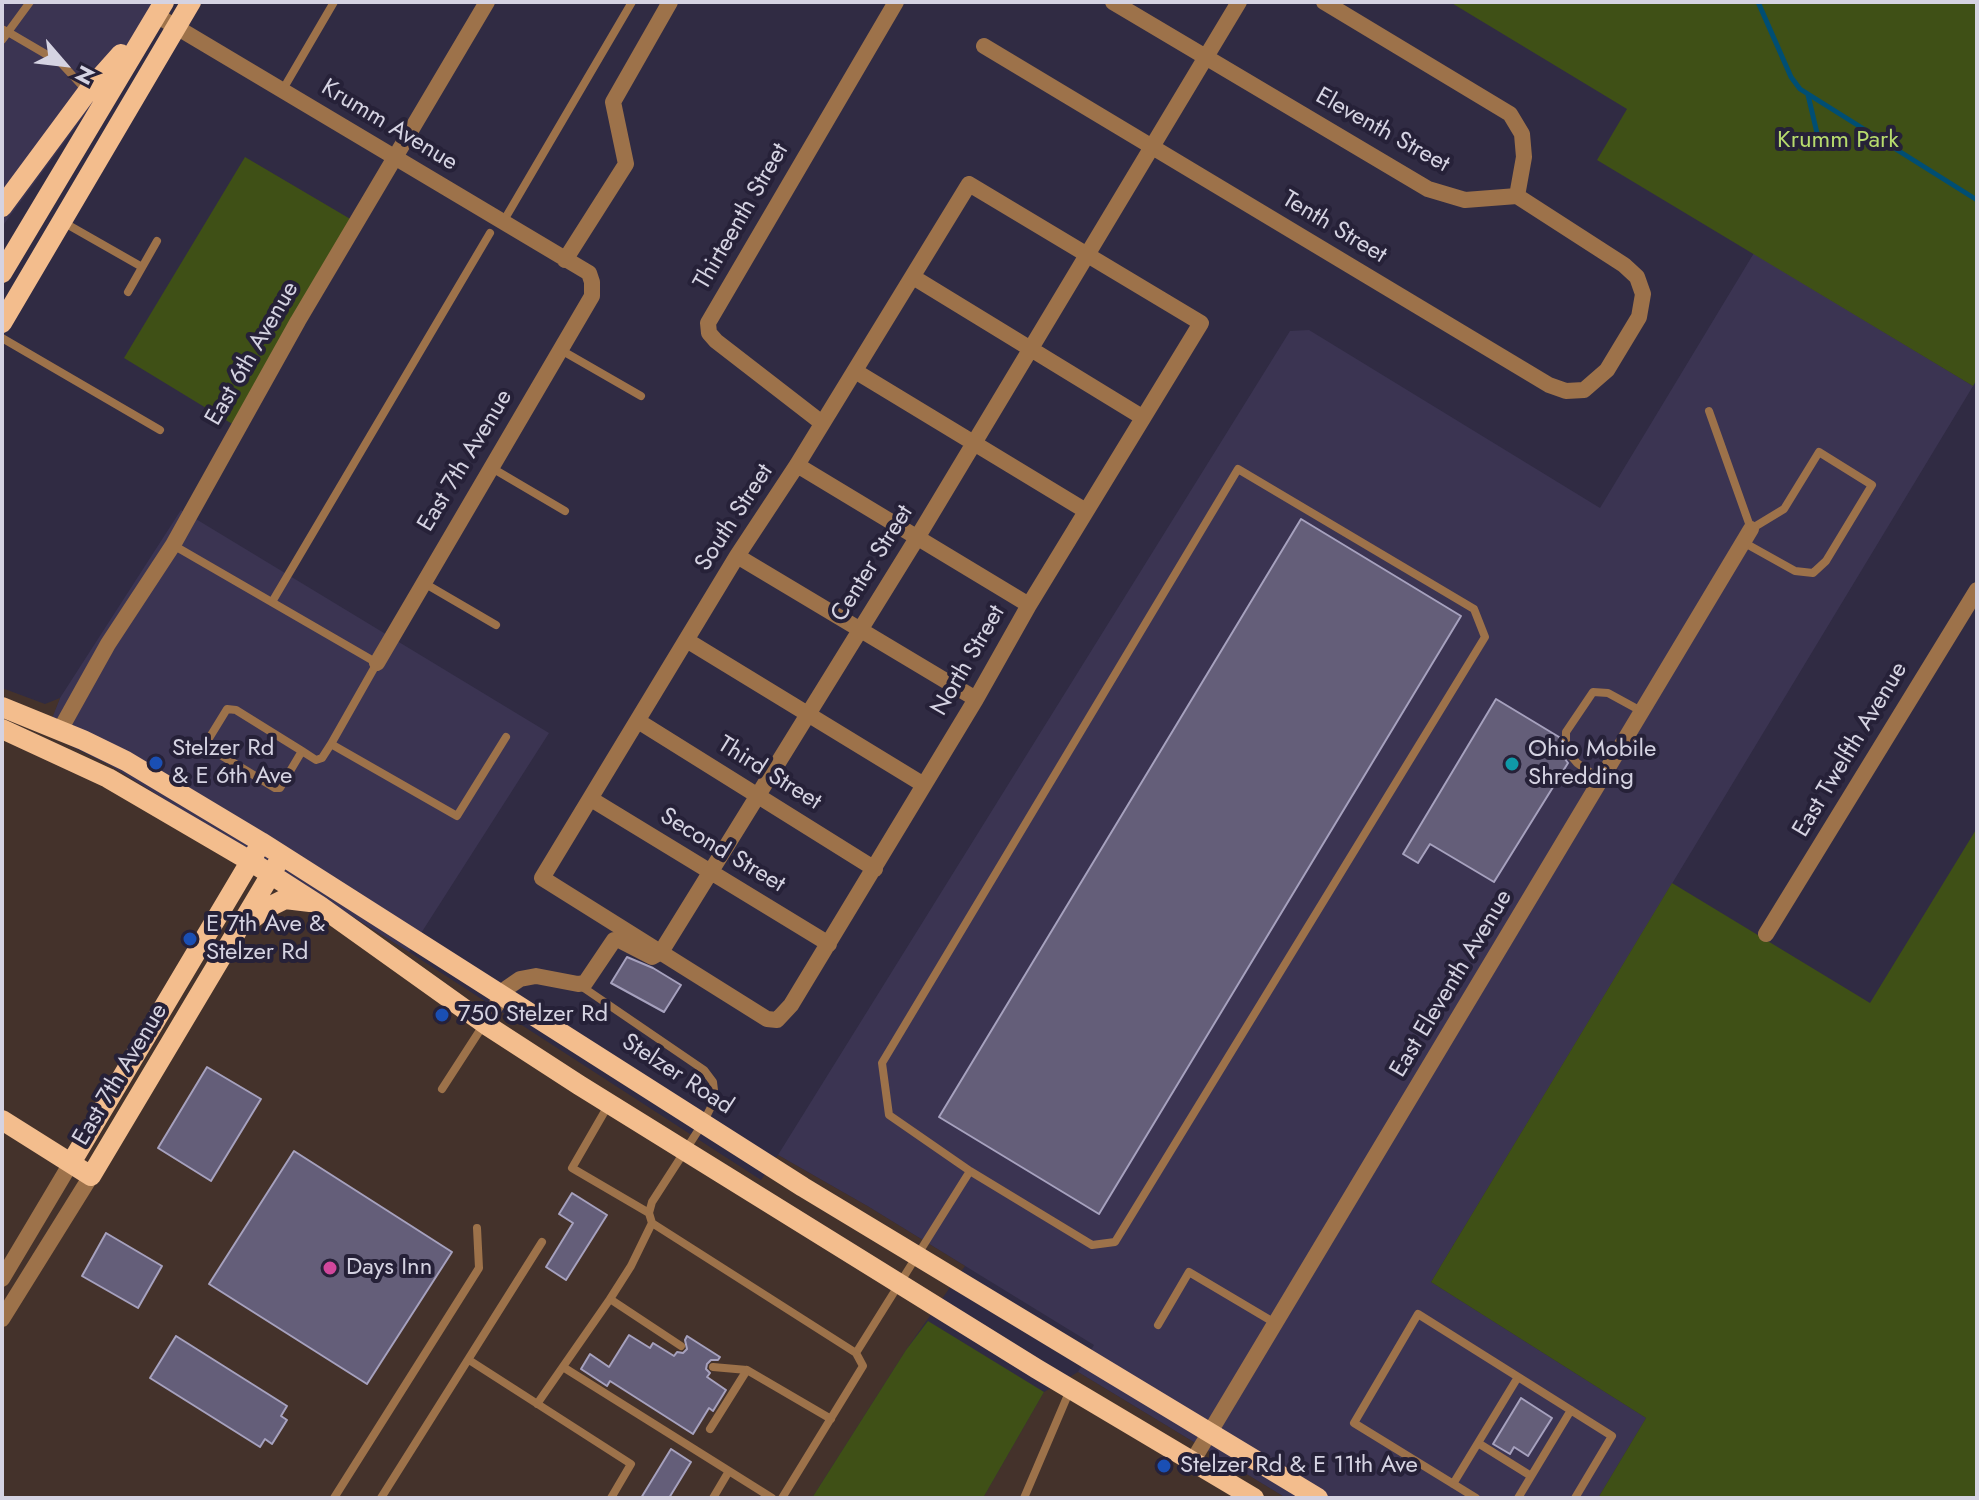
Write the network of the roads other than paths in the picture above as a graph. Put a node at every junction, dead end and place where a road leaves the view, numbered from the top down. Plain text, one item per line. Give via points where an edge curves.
1 (30, 2) edge
2 (191, 2) edge
3 (334, 2) edge
4 (487, 2) edge
5 (632, 2) edge
6 (670, 2) edge
7 (896, 2) edge
8 (1113, 2) edge
9 (1239, 2) edge
10 (1324, 2) edge
11 (160, 9) edge
12 (177, 28) junction
13 (4, 34) edge
14 (984, 46) dead end
15 (1206, 58) junction
16 (88, 91) junction
17 (282, 91) junction
18 (1150, 147) junction
19 (396, 159) junction
20 (1517, 196) junction
21 (2, 207) edge
22 (62, 221) junction
23 (497, 228) junction
24 (157, 241) dead end
25 (1087, 253) junction
26 (565, 260) junction
27 (142, 267) junction
28 (2, 273) edge
29 (913, 277) junction
30 (592, 282) joint
31 (128, 292) dead end
32 (2, 323) edge
33 (2, 338) edge
34 (1031, 349) junction
35 (561, 350) junction
36 (855, 371) junction
37 (641, 396) dead end
38 (1709, 411) dead end
39 (1142, 417) junction
40 (822, 423) junction
41 (160, 430) dead end
42 (974, 444) junction
43 (797, 465) junction
44 (492, 468) junction
45 (565, 511) dead end
46 (1086, 511) junction
47 (1747, 536) junction
48 (917, 538) junction
49 (173, 545) junction
50 (737, 556) junction
51 (424, 583) junction
52 (1977, 590) edge
53 (272, 602) junction
54 (1029, 605) junction
55 (496, 625) dead end
56 (860, 631) junction
57 (688, 641) junction
58 (377, 663) junction
59 (976, 699) junction
60 (2, 707) edge
61 (1642, 712) junction
62 (808, 714) junction
63 (638, 721) junction
64 (2, 729) edge
65 (60, 730) junction
66 (506, 737) dead end
67 (331, 744) junction
68 (302, 751) junction
69 (1601, 780) junction
70 (924, 785) junction
71 (758, 794) junction
72 (591, 799) junction
73 (261, 842) junction
74 (282, 856) junction
75 (250, 861) junction
76 (875, 869) junction
77 (709, 872) junction
78 (271, 874) junction
79 (320, 906) junction
80 (1766, 934) dead end
81 (829, 944) junction
82 (661, 952) junction
83 (219, 959) junction
84 (578, 984) junction
85 (502, 995) junction
86 (485, 1023) junction
87 (442, 1089) dead end
88 (609, 1104) junction
89 (2, 1120) edge
90 (703, 1123) junction
91 (684, 1151) junction
92 (71, 1163) junction
93 (970, 1171) junction
94 (91, 1176) junction
95 (649, 1213) junction
96 (652, 1223) junction
97 (477, 1228) dead end
98 (542, 1242) dead end
99 (917, 1256) junction
100 (2, 1279) edge
101 (899, 1285) junction
102 (610, 1299) junction
103 (2, 1319) edge
104 (1275, 1323) junction
105 (1158, 1325) dead end
106 (681, 1346) dead end
107 (856, 1353) junction
108 (469, 1360) junction
109 (563, 1367) junction
110 (713, 1367) dead end
111 (747, 1370) junction
112 (1518, 1377) junction
113 (1071, 1390) junction
114 (537, 1404) junction
115 (1571, 1410) junction
116 (831, 1419) junction
117 (710, 1429) dead end
118 (1209, 1433) junction
119 (1478, 1443) junction
120 (1192, 1462) junction
121 (729, 1471) junction
122 (1531, 1476) junction
123 (1453, 1484) junction
124 (334, 1498) edge
125 (381, 1498) edge
126 (611, 1498) edge
127 (713, 1498) edge
128 (772, 1498) edge
129 (782, 1498) edge
130 (1024, 1498) edge
131 (1254, 1498) edge
132 (1318, 1498) edge
133 (1476, 1498) edge
134 (1518, 1498) edge
135 (1575, 1498) edge

1 - 13 lane
2 - 12 main road
3 - 17 lane
4 - 19 street, East 6th Avenue
5 - 23 lane
6 - 26 street via 613,102 626,164
7 - 40 street, Thirteenth Street via 708,323 716,341
8 - 15 street, Eleventh Street
9 - 15 street, Center Street
10 - 20 street via 1510,114 1522,134 1524,157
11 - 12 street, Krumm Avenue
11 - 16 main road
11 - 28 main road
12 - 17 street, Krumm Avenue
12 - 22 main road
13 - 16 lane via 61,63
14 - 18 street, Tenth Street
15 - 18 street, Center Street
15 - 20 street, Eleventh Street via 1428,189 1465,200
16 - 21 main road
17 - 19 street, Krumm Avenue
18 - 20 street, Tenth Street via 1549,385 1584,390 1607,370 1639,317 1643,294 1637,277 1624,265
18 - 25 street, Center Street
19 - 23 street, Krumm Avenue
19 - 49 street, East 6th Avenue
22 - 27 lane
22 - 32 main road
23 - 26 street, Krumm Avenue
23 - 53 lane
24 - 27 lane
25 - 29 street, South Street via 969,184
25 - 34 street, Center Street
25 - 39 street, North Street via 1201,323
26 - 30 street, Krumm Avenue via 589,273
27 - 31 lane
29 - 34 street
29 - 36 street, South Street
30 - 35 street, East 7th Avenue via 592,296
33 - 41 lane
34 - 39 street
34 - 42 street, Center Street
35 - 37 lane
35 - 44 street, East 7th Avenue
36 - 40 street, South Street
36 - 42 street
38 - 47 lane
39 - 46 street, North Street
40 - 43 street, South Street
42 - 46 street
42 - 48 street, Center Street
43 - 48 street
43 - 50 street, South Street
44 - 45 lane
44 - 51 street, East 7th Avenue
46 - 54 street, North Street
47 - 47 lane via 1795,571 1813,573 1826,561 1872,485 1819,452 1784,509
47 - 61 street, East Eleventh Avenue
48 - 54 street
48 - 56 street, Center Street
49 - 53 lane
49 - 65 street, East 6th Avenue
50 - 56 street
50 - 57 street, South Street
51 - 55 lane
51 - 58 street, East 7th Avenue
52 - 80 street, East Twelfth Avenue
53 - 58 lane
54 - 59 street, North Street
56 - 59 street
56 - 62 street, Center Street
57 - 62 street
57 - 63 street, South Street
58 - 67 lane
59 - 70 street, North Street
60 - 65 main road, Stelzer Road
61 - 69 street, East Eleventh Avenue
61 - 69 lane via 1608,693 1593,692 1566,732 1566,750
62 - 70 street
62 - 71 street, Center Street
63 - 71 street, Third Street
63 - 72 street, South Street
64 - 75 main road via 108,778
65 - 73 main road, Stelzer Road via 126,761
66 - 67 lane via 457,816
67 - 68 lane via 316,760
68 - 68 lane via 236,710 227,709 208,740 209,748 275,788 280,788
69 - 104 street, East Eleventh Avenue
70 - 76 street, North Street
71 - 76 street, Third Street
71 - 77 street, Center Street
72 - 77 street, Second Street
72 - 82 street, South Street via 542,878
73 - 74 main road, Stelzer Road
73 - 75 main road, East 7th Avenue
74 - 78 main road, East 7th Avenue
74 - 85 main road, Stelzer Road
75 - 78 main road
75 - 92 main road, East 7th Avenue
76 - 81 street, North Street
77 - 81 street, Second Street
77 - 82 street, Center Street
78 - 79 main road
78 - 83 main road, East 7th Avenue
79 - 83 main road via 297,899 276,903 247,923
79 - 86 main road
81 - 82 street, North Street via 777,1020 767,1019
82 - 84 street via 652,957 614,940 589,978
83 - 94 main road, East 7th Avenue
84 - 85 street via 536,976 520,979
84 - 90 lane via 704,1070 713,1082 715,1099
85 - 86 street
85 - 90 main road, Stelzer Road
86 - 87 lane
86 - 88 main road
88 - 91 main road
88 - 95 lane via 572,1168
89 - 92 main road
90 - 91 lane
90 - 99 main road, Stelzer Road
91 - 95 lane
91 - 101 main road
92 - 94 main road
92 - 100 street, East 7th Avenue
93 - 93 lane via 889,1115 882,1063 1238,469 1474,609 1485,637 1115,1242 1092,1245
93 - 99 lane
94 - 103 street, East 7th Avenue
95 - 96 lane
96 - 102 lane
96 - 107 lane
97 - 124 lane via 479,1268
98 - 108 lane
99 - 101 lane
99 - 118 main road, Stelzer Road
101 - 107 lane
101 - 113 main road
102 - 106 lane
102 - 109 lane
104 - 105 lane via 1189,1272
104 - 118 street, East Eleventh Avenue
107 - 116 lane via 863,1366
108 - 114 lane
108 - 125 lane
109 - 114 lane
109 - 121 lane
110 - 111 lane
111 - 116 lane
111 - 117 lane
112 - 115 lane
112 - 119 lane
112 - 123 lane via 1418,1314 1354,1423
113 - 120 main road
113 - 130 lane
114 - 126 lane via 631,1464
115 - 122 lane
115 - 135 lane via 1612,1436
116 - 129 lane
118 - 120 street, East Eleventh Avenue
118 - 132 main road, Stelzer Road
119 - 122 lane
119 - 123 lane
120 - 131 main road
121 - 127 lane
121 - 128 lane
122 - 134 lane
123 - 133 lane

